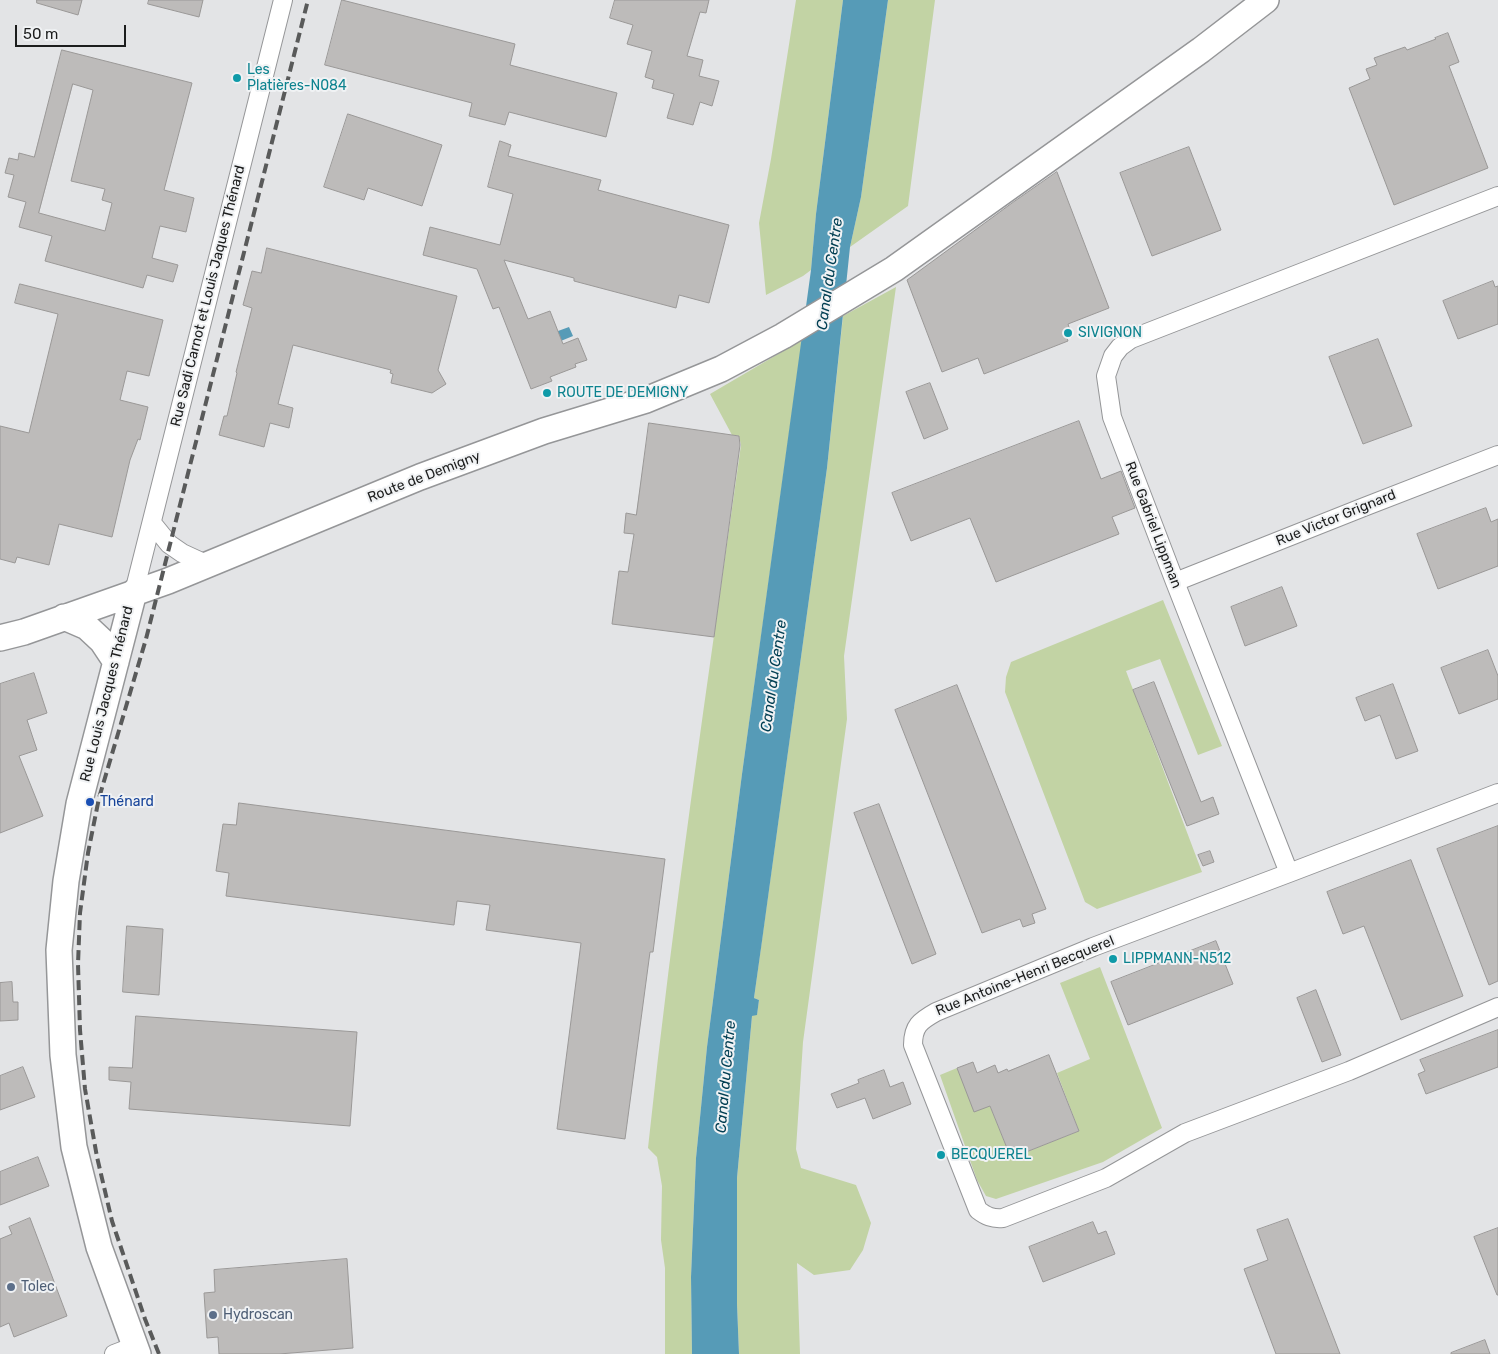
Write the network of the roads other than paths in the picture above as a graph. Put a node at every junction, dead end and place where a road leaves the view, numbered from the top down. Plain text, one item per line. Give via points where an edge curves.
1 (283, 0) edge
2 (1259, 5) edge
3 (1498, 196) edge
4 (1498, 455) edge
5 (152, 523) junction
6 (208, 565) junction
7 (1175, 582) junction
8 (134, 592) junction
9 (64, 617) junction
10 (0, 638) edge
11 (116, 662) junction
12 (1498, 793) edge
13 (1290, 873) junction
14 (1498, 1008) edge
15 (129, 1351) edge

1 - 5 street, Rue Sadi Carnot et Louis Jaques Thénard
2 - 6 main road, Route de Demigny via 876,281 722,369 646,400 544,431 438,470
3 - 7 street, Rue Gabriel Lippman via 1131,339 1120,347 1106,376 1112,417
4 - 7 street, Rue Victor Grignard
5 - 6 street via 169,544
5 - 8 street, Rue Sadi Carnot et Louis Jaques Thénard
6 - 8 main road, Route de Demigny
7 - 13 street, Rue Gabriel Lippman
8 - 9 main road, Route de Demigny
8 - 11 main road, Rue Louis Jacques Thénard
9 - 10 main road, Route de Demigny
9 - 11 main road via 86,627 102,641
11 - 15 main road, Rue Louis Jacques Thénard via 79,804 59,950 63,1056 74,1147
12 - 13 street
13 - 14 street, Rue Antoine-Henri Becquerel via 1093,947 923,1019 913,1035 913,1045 978,1210 995,1219 1003,1218 1106,1178 1184,1133 1349,1071

